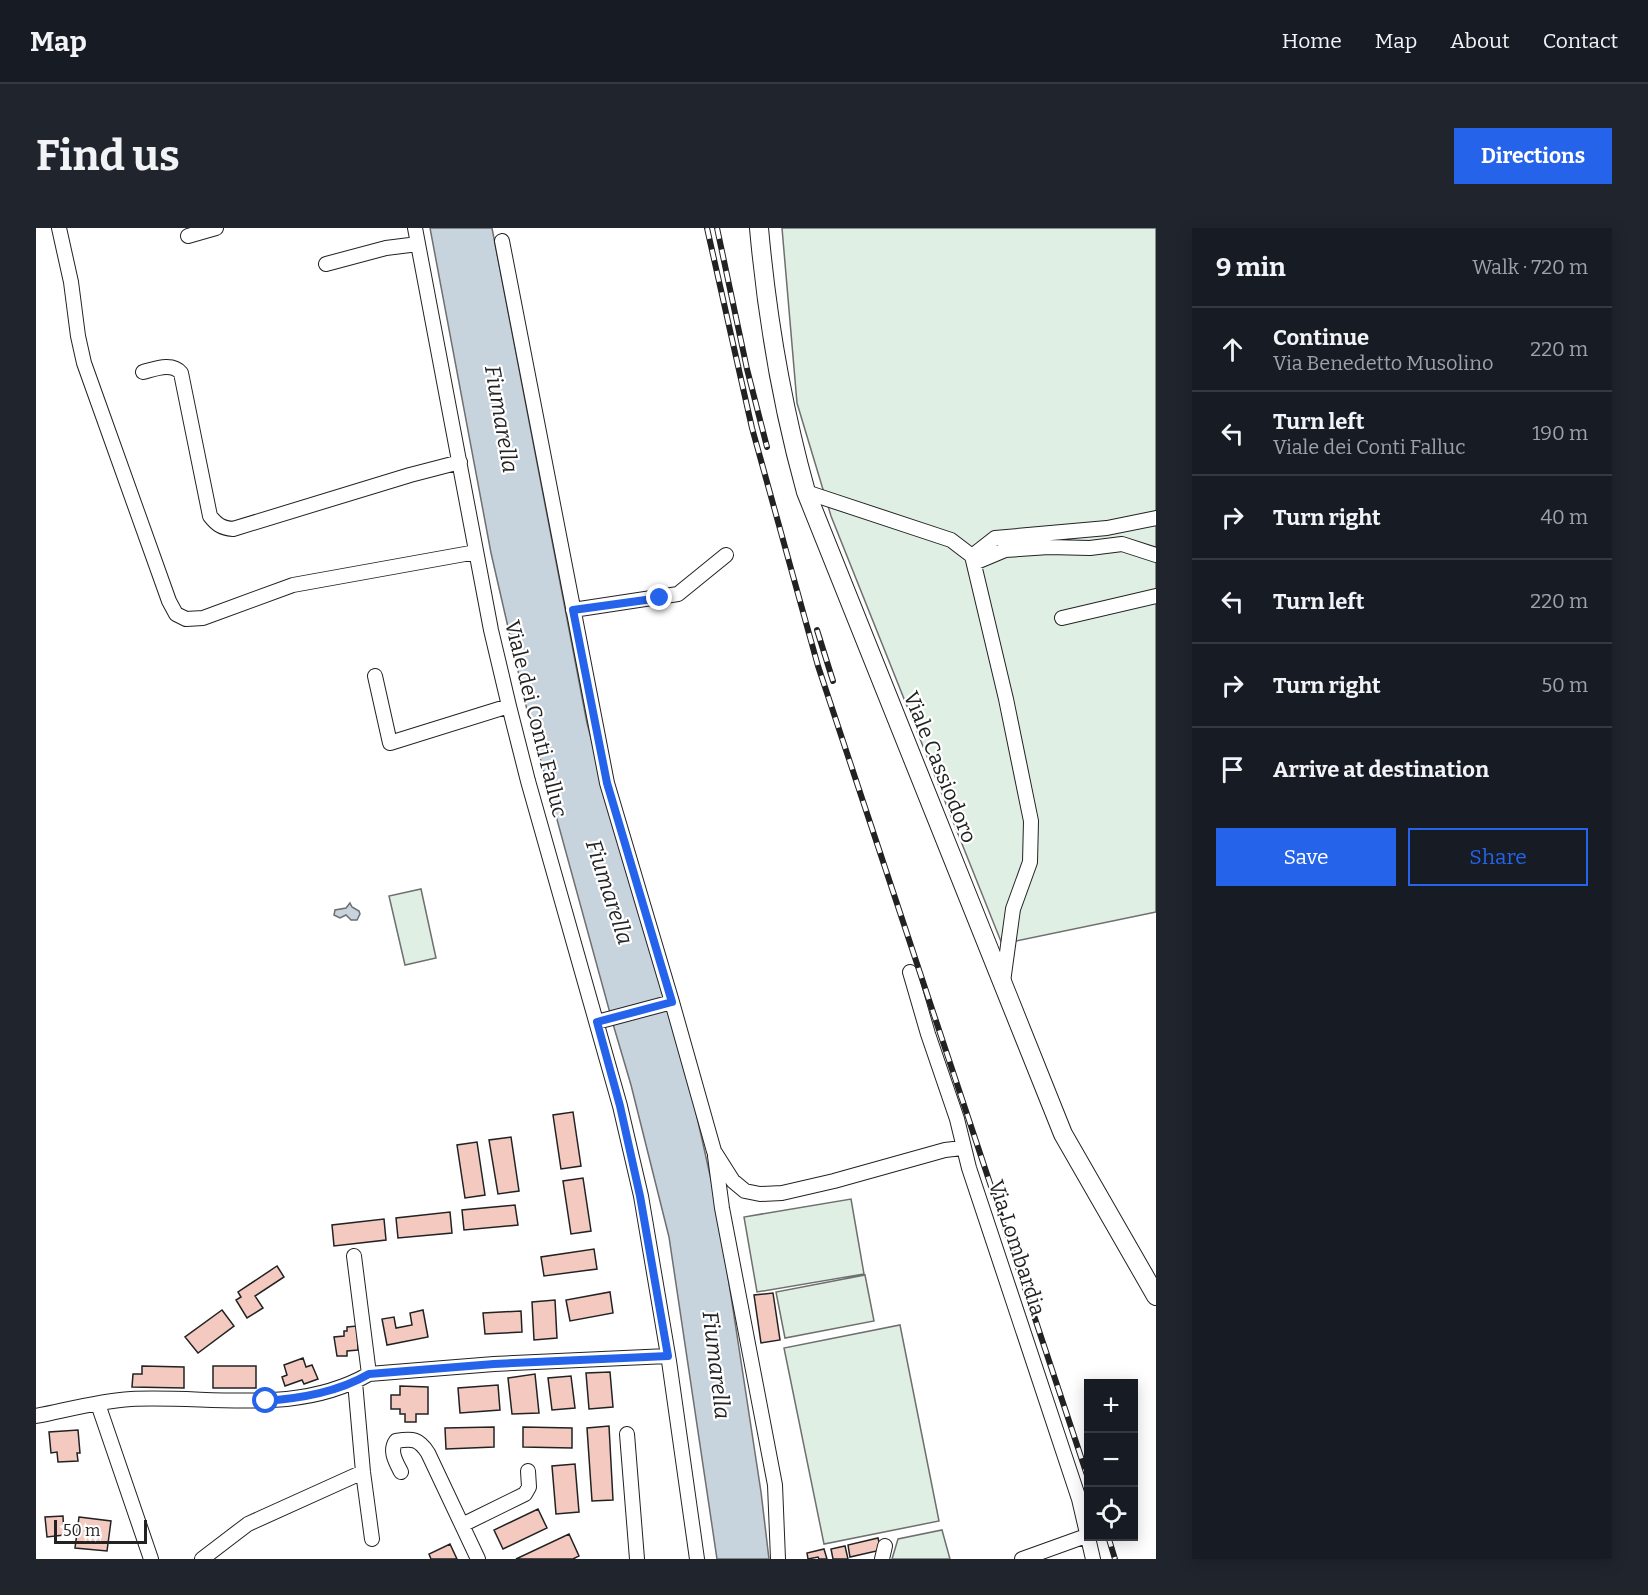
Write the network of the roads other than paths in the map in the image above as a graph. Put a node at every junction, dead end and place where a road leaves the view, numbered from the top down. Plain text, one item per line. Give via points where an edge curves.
1 (59, 228) edge
2 (216, 228) edge
3 (415, 228) edge
4 (759, 228) edge
5 (188, 236) dead end
6 (502, 241) dead end
7 (418, 244) junction
8 (326, 264) dead end
9 (143, 372) dead end
10 (460, 462) junction
11 (806, 492) junction
12 (1156, 518) edge
13 (477, 552) junction
14 (726, 555) dead end
15 (1156, 555) edge
16 (973, 559) junction
17 (1156, 596) edge
18 (573, 610) junction
19 (1062, 618) dead end
20 (375, 676) dead end
21 (508, 706) junction
22 (910, 972) dead end
23 (1002, 986) junction
24 (670, 1002) junction
25 (603, 1020) junction
26 (962, 1148) junction
27 (714, 1151) junction
28 (354, 1256) dead end
29 (1156, 1296) edge
30 (668, 1356) junction
31 (369, 1374) junction
32 (355, 1382) junction
33 (98, 1404) junction
34 (36, 1416) edge
35 (627, 1434) dead end
36 (363, 1472) junction
37 (401, 1472) dead end
38 (528, 1472) dead end
39 (462, 1525) junction
40 (1084, 1526) edge
41 (1084, 1537) edge
42 (372, 1539) dead end
43 (1088, 1541) edge
44 (633, 1558) edge
45 (151, 1559) edge
46 (201, 1559) edge
47 (478, 1559) edge
48 (698, 1559) edge
49 (778, 1559) edge
50 (1022, 1559) edge
51 (1093, 1559) edge

1 - 13 street via 84,363 176,614 186,620 204,618 293,585
2 - 5 street
3 - 7 street, Viale dei Conti Falluc
4 - 11 main road, Viale Cassiodoro via 776,351
6 - 18 street
7 - 8 street
7 - 10 street, Viale dei Conti Falluc
9 - 10 street via 167,367 181,374 210,516 224,528 233,529
10 - 13 street, Viale dei Conti Falluc
11 - 16 street via 951,540
11 - 23 main road, Viale Cassiodoro
12 - 16 street via 1107,528 995,538
13 - 21 street, Viale dei Conti Falluc
14 - 18 street via 678,594
15 - 16 street via 1122,544 1005,550
16 - 23 street via 1031,821 1030,862 1013,909
17 - 19 street
18 - 24 street via 607,783
20 - 21 street via 390,743
21 - 25 street, Viale dei Conti Falluc
22 - 26 street, Via Lombardia via 957,1119
23 - 29 main road, Viale Cassiodoro via 1063,1134
24 - 25 street
24 - 27 street
25 - 30 street, Viale dei Conti Falluc
26 - 27 street via 782,1193 760,1194 745,1191 733,1181
26 - 40 street, Via Lombardia via 1079,1500
27 - 49 street via 775,1485
28 - 31 street
30 - 31 street
30 - 48 street, Viale dei Conti Falluc
31 - 32 street
32 - 33 street via 295,1399 130,1399
32 - 36 street
33 - 34 street
33 - 45 street
35 - 44 street
36 - 42 street
36 - 46 street via 248,1524
37 - 39 street via 394,1445 396,1441 416,1440 428,1453
38 - 39 street via 530,1487 525,1494
39 - 47 street
41 - 50 street
43 - 51 street, Via Lombardia

